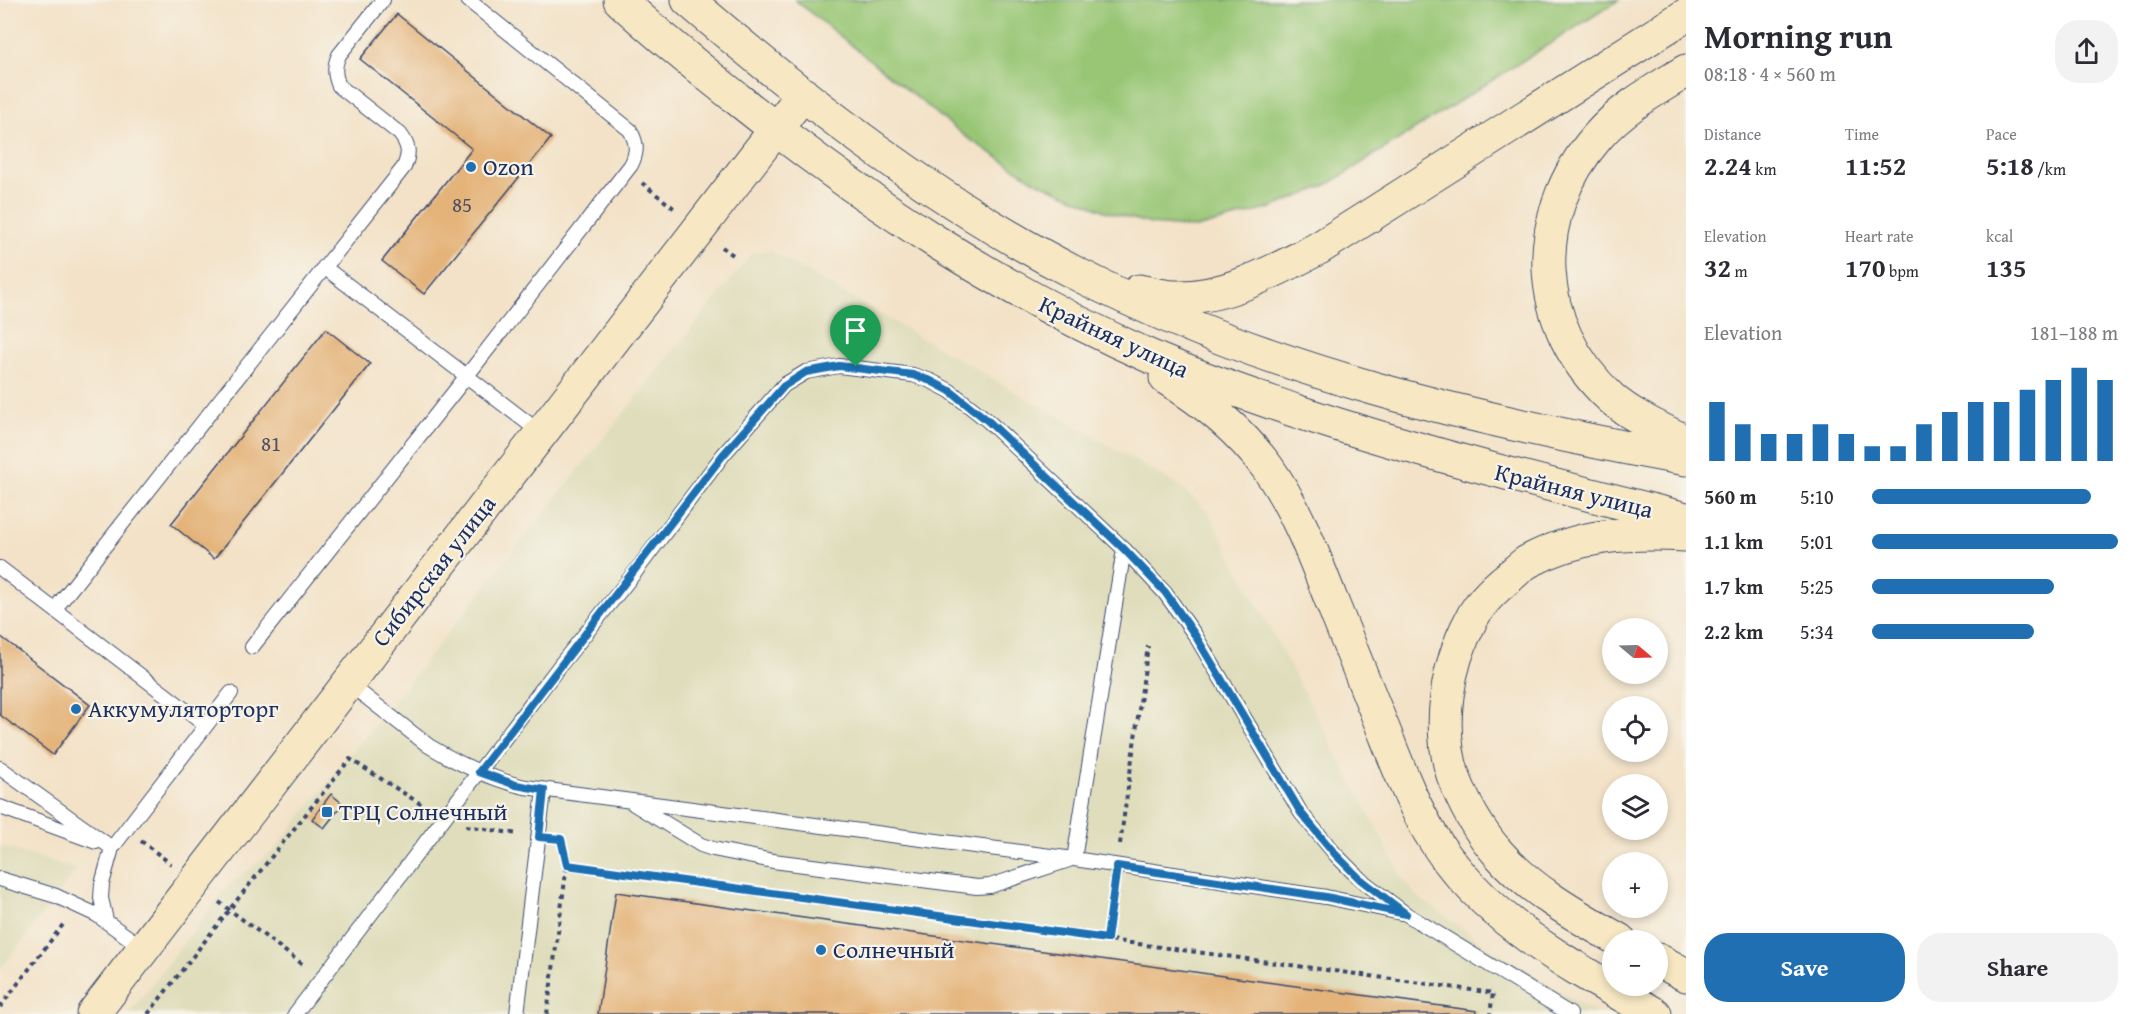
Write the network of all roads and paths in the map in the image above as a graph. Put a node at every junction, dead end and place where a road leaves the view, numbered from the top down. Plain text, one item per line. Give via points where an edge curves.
1 (383, 0) edge
2 (468, 0) edge
3 (620, 0) edge
4 (688, 0) edge
5 (1686, 15) edge
6 (1686, 71) edge
7 (803, 94) junction
8 (776, 129) junction
9 (324, 267) junction
10 (1075, 273) junction
11 (1051, 309) junction
12 (466, 377) junction
13 (540, 433) junction
14 (1686, 442) edge
15 (1686, 459) edge
16 (1686, 519) edge
17 (1686, 535) edge
18 (1124, 549) junction
19 (0, 568) edge
20 (55, 609) junction
21 (1148, 646) dead end
22 (252, 647) dead end
23 (348, 683) junction
24 (231, 693) dead end
25 (205, 725) junction
26 (0, 768) edge
27 (479, 772) junction
28 (544, 790) junction
29 (629, 801) junction
30 (0, 807) edge
31 (443, 818) junction
32 (132, 834) dead end
33 (539, 837) junction
34 (112, 848) junction
35 (1074, 859) junction
36 (567, 865) junction
37 (1117, 866) junction
38 (0, 879) edge
39 (194, 882) junction
40 (229, 910) junction
41 (1406, 914) junction
42 (105, 920) junction
43 (1602, 930) edge
44 (1107, 939) junction
45 (143, 948) junction
46 (1668, 965) edge
47 (1686, 975) edge
48 (322, 979) junction
49 (93, 1014) edge
50 (148, 1014) edge
51 (295, 1014) edge
52 (517, 1014) edge
53 (547, 1014) edge
54 (1490, 1014) edge
55 (1570, 1014) edge
56 (1655, 1014) edge

1 - 9 lane via 339,55 335,77 339,86 400,134 408,144 409,156
2 - 12 lane via 630,130 637,153
3 - 8 main road, Крайняя улица
4 - 7 main road, Крайняя улица
5 - 10 main road via 1318,248 1254,279 1201,296 1175,297 1141,292
6 - 14 main road via 1627,108 1598,136 1574,169 1558,205 1548,275 1555,312 1584,369 1612,399
7 - 8 main road, Сибирская улица
7 - 10 main road, Крайняя улица via 955,203
8 - 11 main road, Крайняя улица via 932,240
8 - 13 main road, Сибирская улица
9 - 12 lane
9 - 20 lane
10 - 15 main road, Крайняя улица via 1237,343 1368,386 1560,436
11 - 16 main road, Крайняя улица via 1150,357 1348,428 1442,457
11 - 56 main road via 1177,384 1213,410 1267,467 1310,546 1405,783 1445,856 1472,889 1513,927
12 - 13 lane
12 - 22 lane
13 - 23 main road, Сибирская улица
17 - 43 main road via 1596,537 1525,563 1495,588 1472,618 1450,678 1447,742 1453,774 1473,818 1498,854 1527,880
18 - 27 lane via 987,420 931,381 913,375 839,366 806,372 784,386 723,455
18 - 35 lane
18 - 41 lane via 1165,592 1195,635 1301,813 1360,879
19 - 20 lane
20 - 25 lane
21 - 37 path
23 - 27 lane via 429,746
23 - 39 main road, Сибирская улица
24 - 25 lane
25 - 34 lane
26 - 34 lane
27 - 28 lane
27 - 31 lane
28 - 29 lane
28 - 33 lane
29 - 35 lane
29 - 35 lane via 701,844 773,861 977,887
30 - 34 lane
31 - 33 path via 459,825
31 - 40 path via 351,759
31 - 48 lane
32 - 39 path
33 - 36 path via 561,839
33 - 52 lane
34 - 42 lane via 102,884
35 - 37 lane
36 - 44 path
36 - 53 path
37 - 41 lane via 1326,897
37 - 44 path
38 - 42 lane via 66,900
39 - 40 path
39 - 45 main road, Сибирская улица
40 - 48 path
40 - 50 path
41 - 55 lane
42 - 45 lane
44 - 54 path via 1493,993
45 - 49 main road, Сибирская улица
46 - 47 main road
48 - 51 lane

